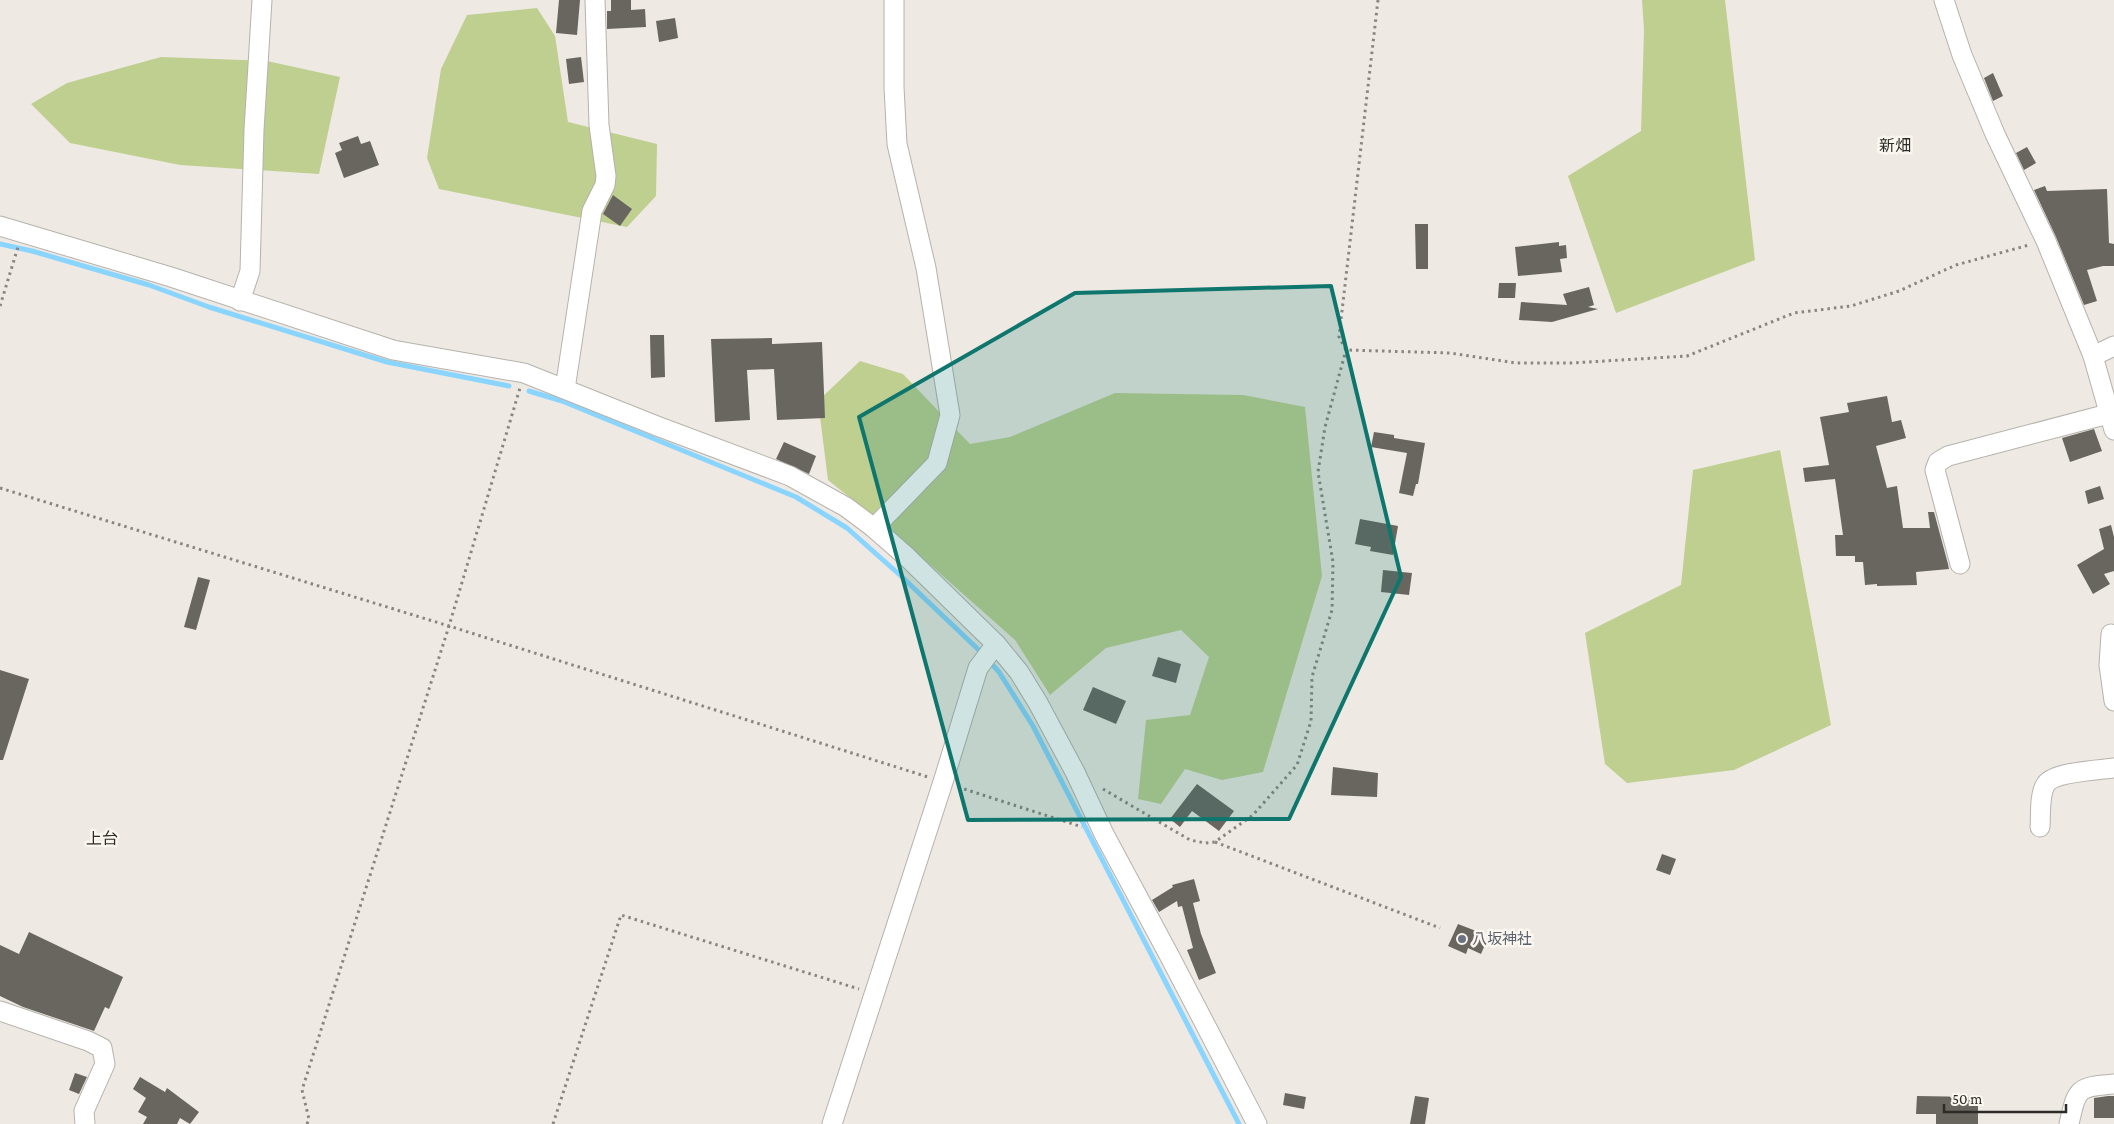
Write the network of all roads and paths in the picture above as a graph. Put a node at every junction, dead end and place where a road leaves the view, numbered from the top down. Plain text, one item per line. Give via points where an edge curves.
1 (262, 0) edge
2 (594, 0) edge
3 (894, 0) edge
4 (1378, 0) edge
5 (1944, 0) edge
6 (0, 226) edge
7 (2046, 241) junction
8 (15, 255) dead end
9 (240, 301) junction
10 (0, 306) edge
11 (2114, 346) edge
12 (1346, 350) junction
13 (2093, 356) junction
14 (524, 373) junction
15 (565, 389) junction
16 (2111, 422) edge
17 (0, 488) edge
18 (874, 528) junction
19 (1960, 564) dead end
20 (449, 626) junction
21 (2112, 634) dead end
22 (990, 653) junction
23 (2114, 702) edge
24 (2114, 768) edge
25 (943, 782) junction
26 (1099, 787) dead end
27 (1080, 826) dead end
28 (2040, 827) dead end
29 (1215, 842) junction
30 (1440, 928) dead end
31 (874, 993) junction
32 (0, 1011) edge
33 (2114, 1084) edge
34 (84, 1124) edge
35 (307, 1124) edge
36 (553, 1124) edge
37 (832, 1124) edge
38 (1257, 1124) edge
39 (2068, 1124) edge

1 - 9 street via 250,271
2 - 15 street via 599,126 606,176 592,211
3 - 18 street via 897,144 926,268 950,415 937,463
4 - 12 path via 1339,337
5 - 7 street via 1962,55
6 - 9 street
7 - 12 path via 1956,265 1900,291 1851,306 1794,313 1687,356 1516,363 1450,353
7 - 13 street
8 - 10 path
9 - 14 street via 393,350
11 - 13 street
12 - 29 path via 1324,427 1318,472 1333,562 1332,610 1312,677 1310,721 1297,765 1253,815
13 - 16 street
14 - 15 street
14 - 20 path
15 - 18 street via 790,476 846,507
16 - 19 street via 1948,456 1938,462 1935,470
17 - 20 path
18 - 22 street
20 - 25 path
20 - 35 path via 302,1090 309,1119
21 - 23 street via 2109,665
22 - 25 street via 978,668
22 - 38 street via 1019,672 1038,703
24 - 28 street via 2070,774 2046,784
25 - 27 path
25 - 31 street
26 - 29 path via 1190,840
29 - 30 path
31 - 36 path via 621,915
31 - 37 street
32 - 34 street via 102,1048 105,1064 84,1111
33 - 39 street via 2080,1091 2074,1100

